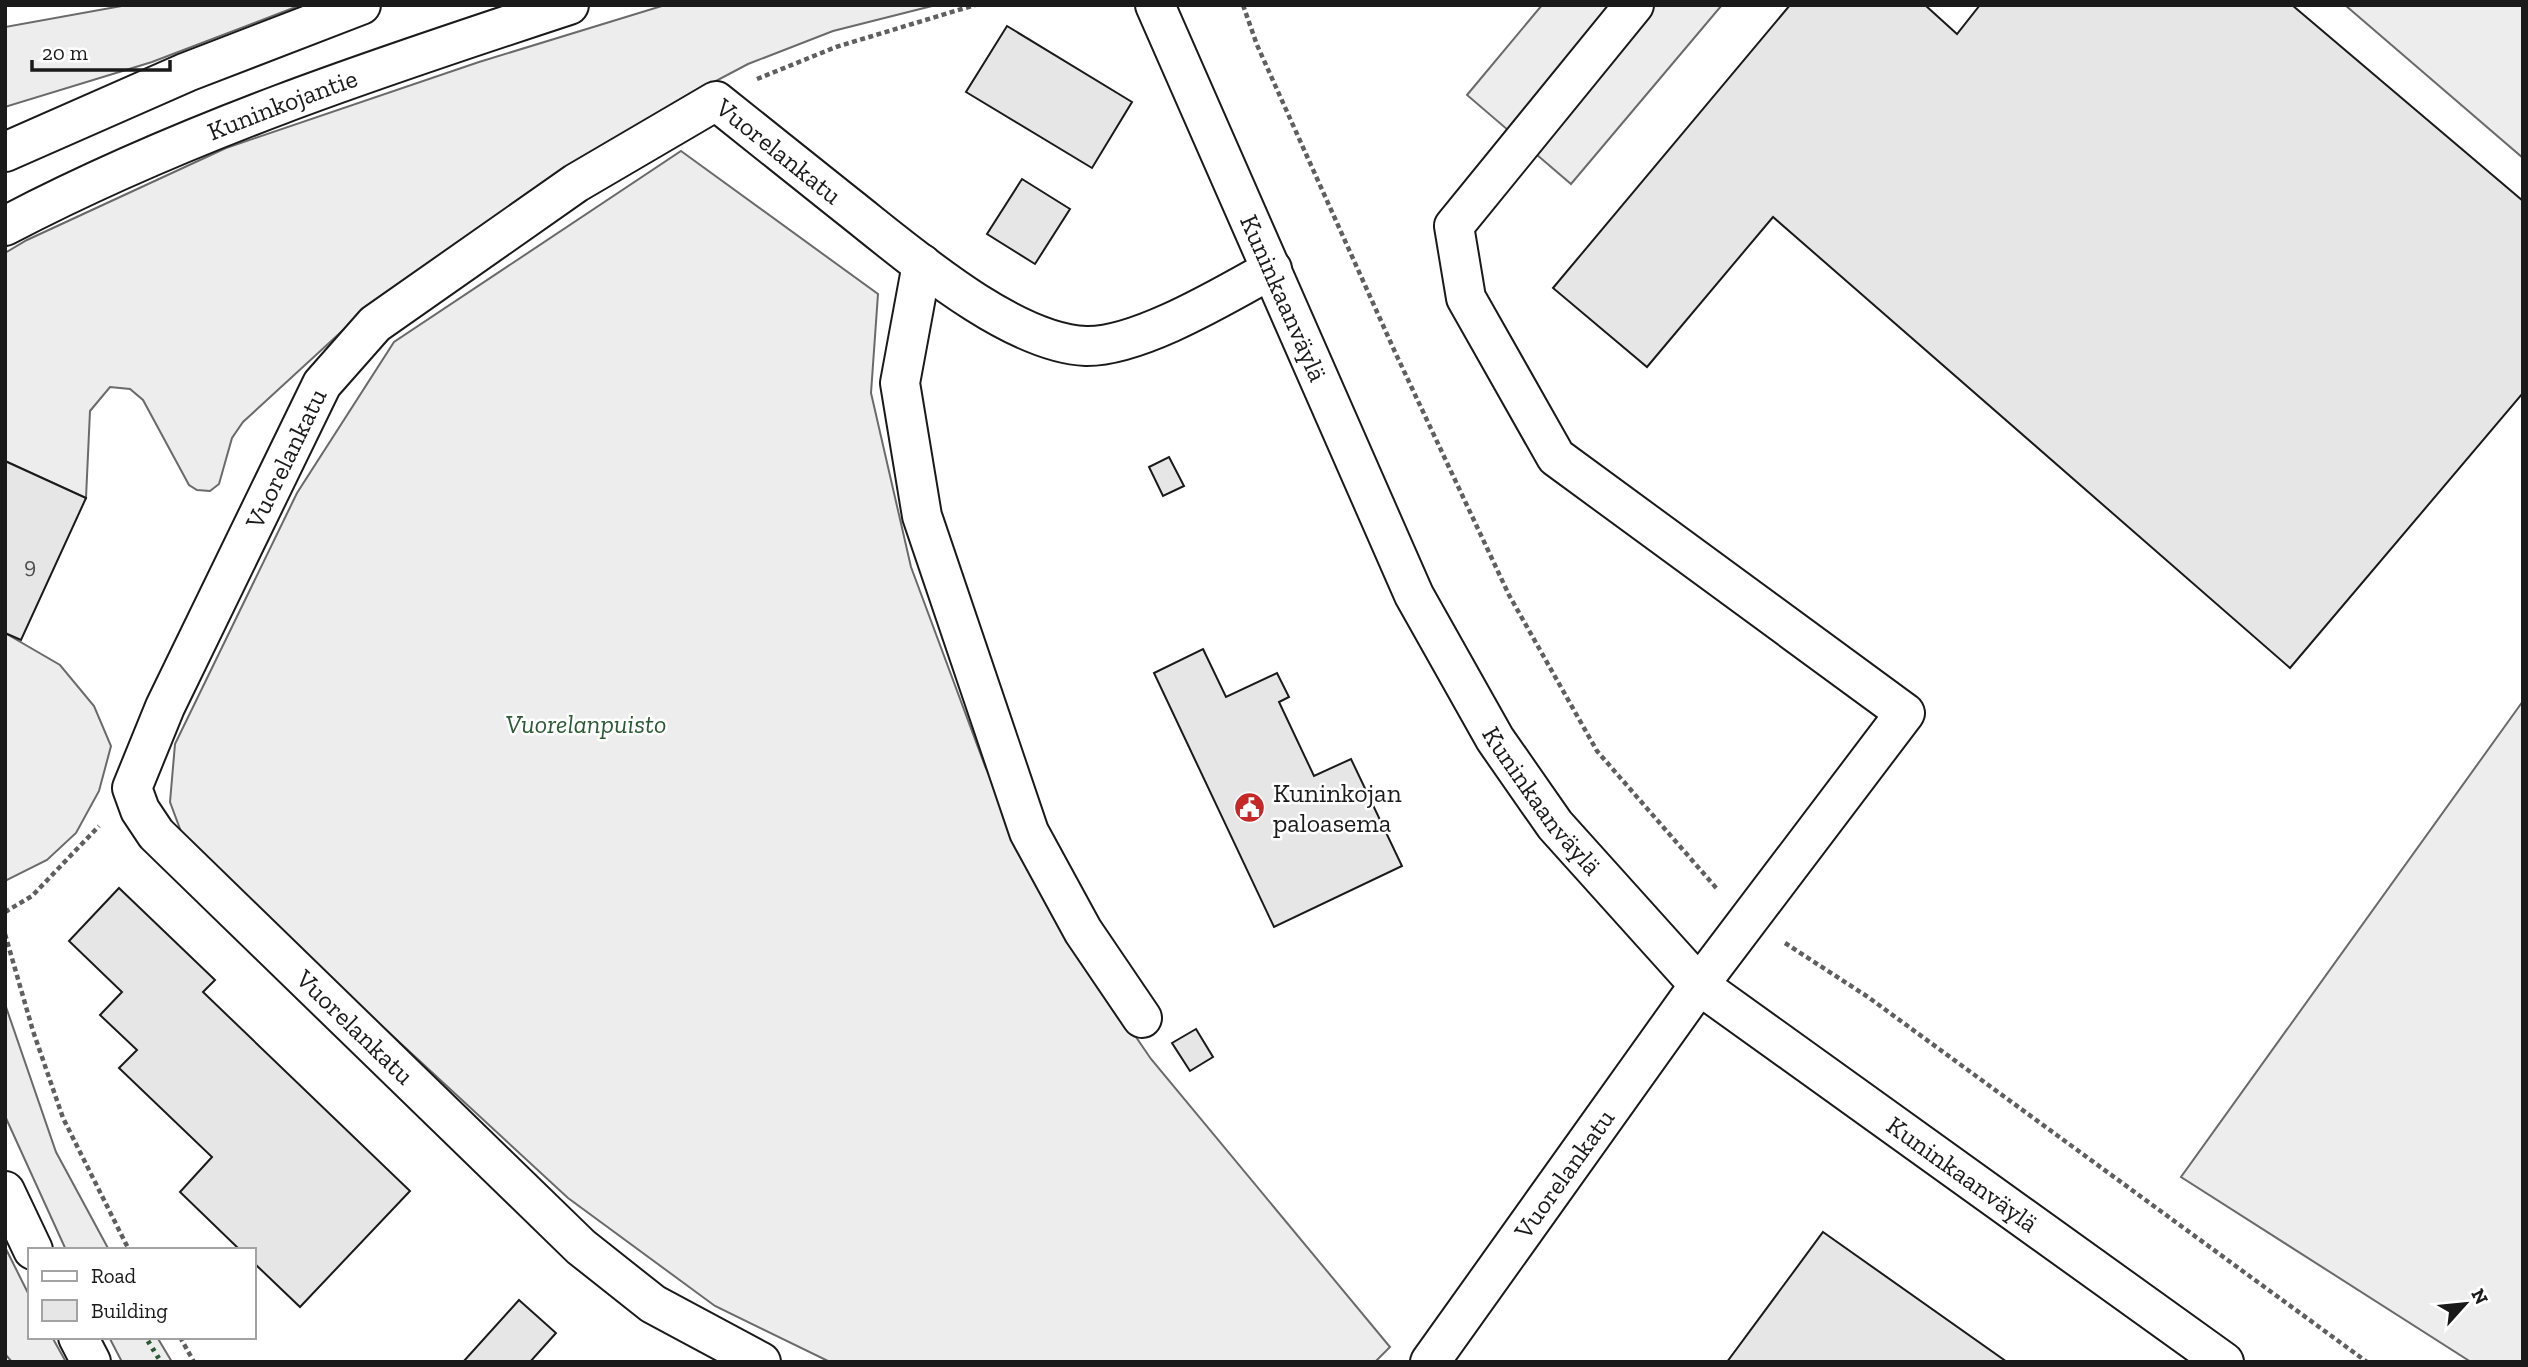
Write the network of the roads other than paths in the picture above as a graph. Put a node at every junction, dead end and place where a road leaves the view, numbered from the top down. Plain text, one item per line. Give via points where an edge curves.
1 (361, 5) edge
2 (569, 5) edge
3 (1155, 5) edge
4 (1634, 5) edge
5 (5, 152) edge
6 (5, 226) edge
7 (922, 264) junction
8 (1272, 269) junction
9 (1699, 985) junction
10 (1142, 1018) dead end
11 (5, 1191) edge
12 (32, 1248) edge
13 (79, 1339) edge
14 (91, 1362) edge
15 (761, 1362) edge
16 (1430, 1362) edge
17 (2224, 1362) edge

1 - 5 main road via 187,72
2 - 6 main road, Kuninkojantie via 398,61 235,123 139,161
3 - 8 main road, Kuninkaanväylä
4 - 9 main road, Vuorelankatu via 1454,226 1466,298 1556,457 1905,713
7 - 8 main road, Vuorelankatu via 1012,323 1052,340 1087,346 1138,336
7 - 10 main road via 900,383 922,516 1029,832 1083,931
7 - 15 main road, Vuorelankatu via 716,101 576,183 375,324 322,384 165,707 132,788 156,834 581,1247 653,1304
8 - 9 main road, Kuninkaanväylä via 1414,595 1495,739 1555,825
9 - 16 main road, Vuorelankatu
9 - 17 main road, Kuninkaanväylä
11 - 12 main road
13 - 14 main road

